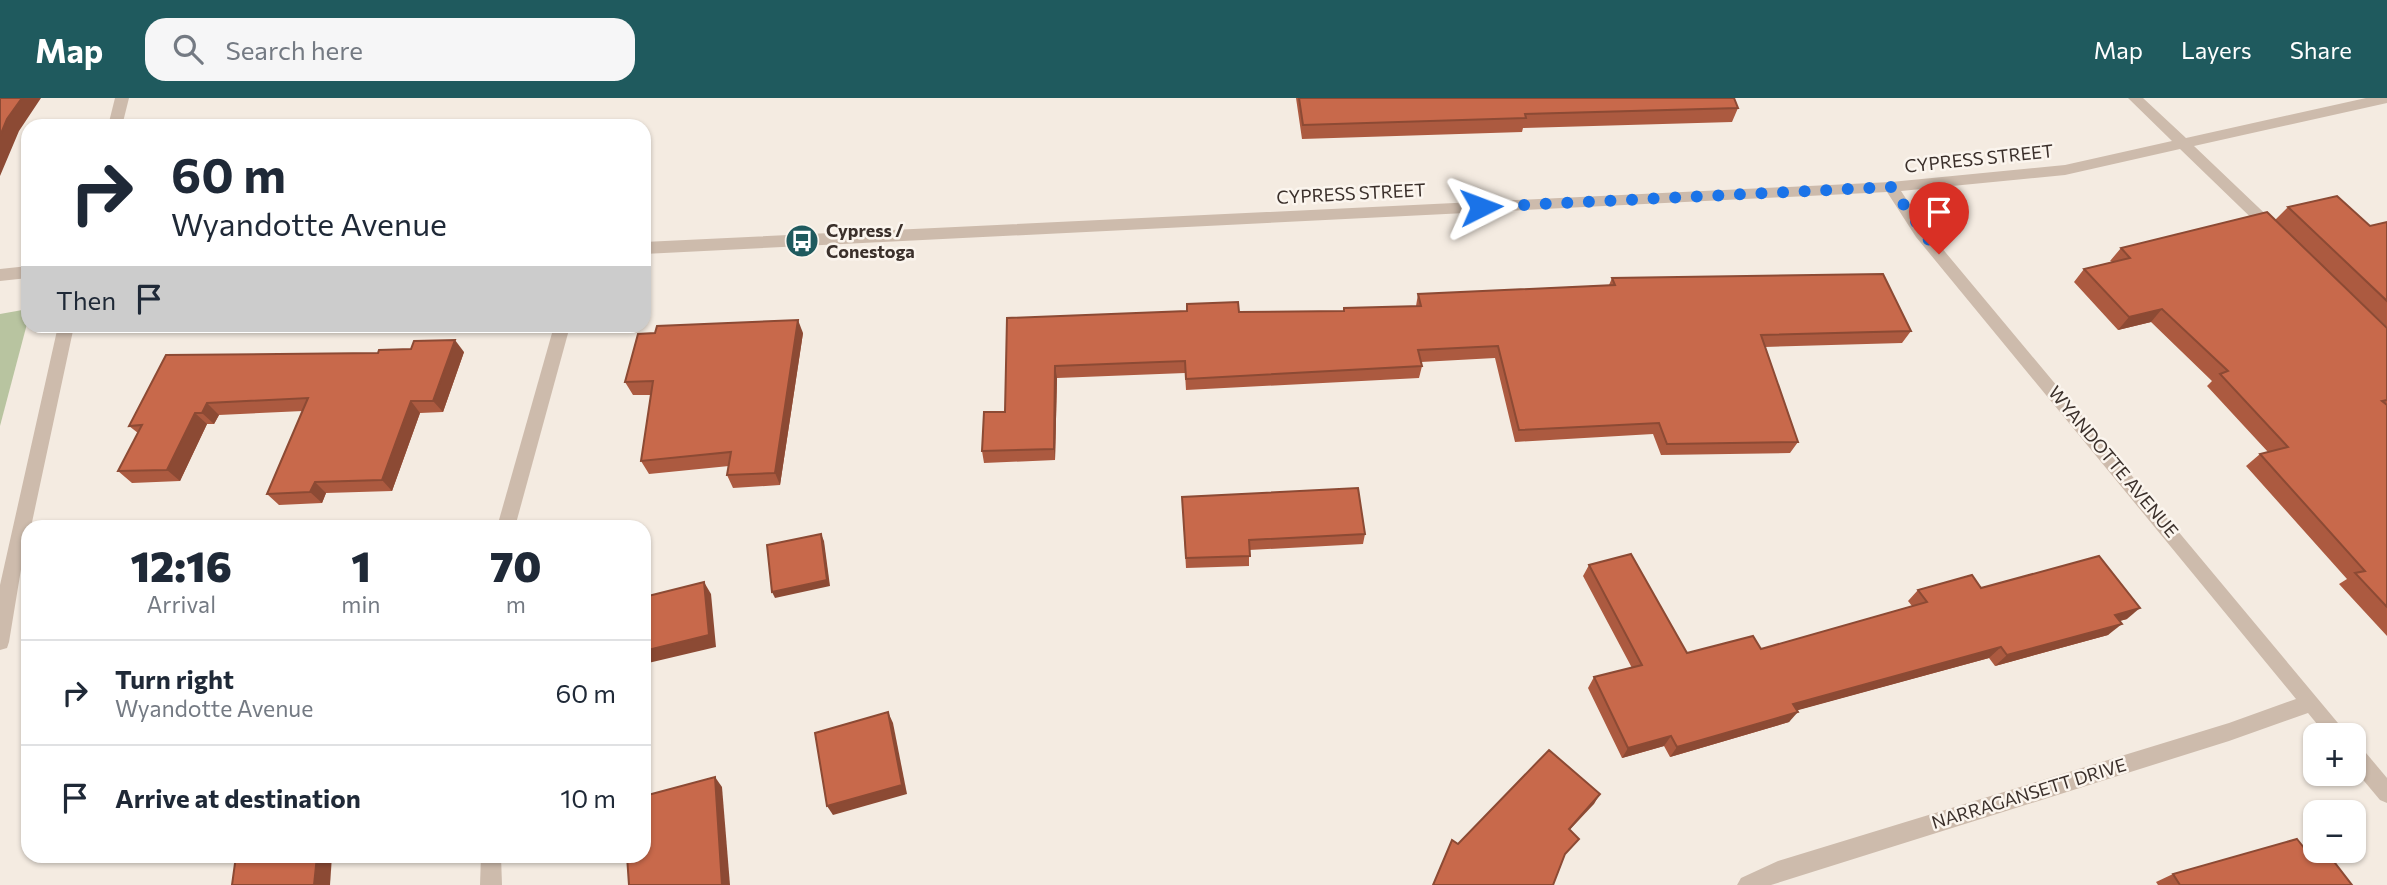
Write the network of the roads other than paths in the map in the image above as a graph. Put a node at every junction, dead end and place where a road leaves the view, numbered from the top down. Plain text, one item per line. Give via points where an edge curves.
1 (122, 98) edge
2 (2135, 98) edge
3 (2387, 98) edge
4 (117, 119) edge
5 (2182, 144) junction
6 (1891, 187) junction
7 (2290, 246) edge
8 (651, 248) edge
9 (21, 273) edge
10 (0, 275) edge
11 (64, 333) edge
12 (560, 333) edge
13 (23, 520) edge
14 (508, 520) edge
15 (21, 531) edge
16 (0, 642) edge
17 (2311, 703) junction
18 (2328, 723) edge
19 (2366, 768) edge
20 (2387, 793) edge
21 (491, 863) edge
22 (491, 885) edge
23 (1748, 885) edge

1 - 4 street
2 - 5 street
3 - 5 street, CYPRESS STREET
5 - 6 street, CYPRESS STREET via 2040,174
5 - 7 street
6 - 8 street, CYPRESS STREET
6 - 17 street, WYANDOTTE AVENUE via 1921,233
9 - 10 street
11 - 13 street
12 - 14 street
15 - 16 street
17 - 18 street, WYANDOTTE AVENUE
17 - 23 street, NARRAGANSETT DRIVE
19 - 20 street
21 - 22 street

